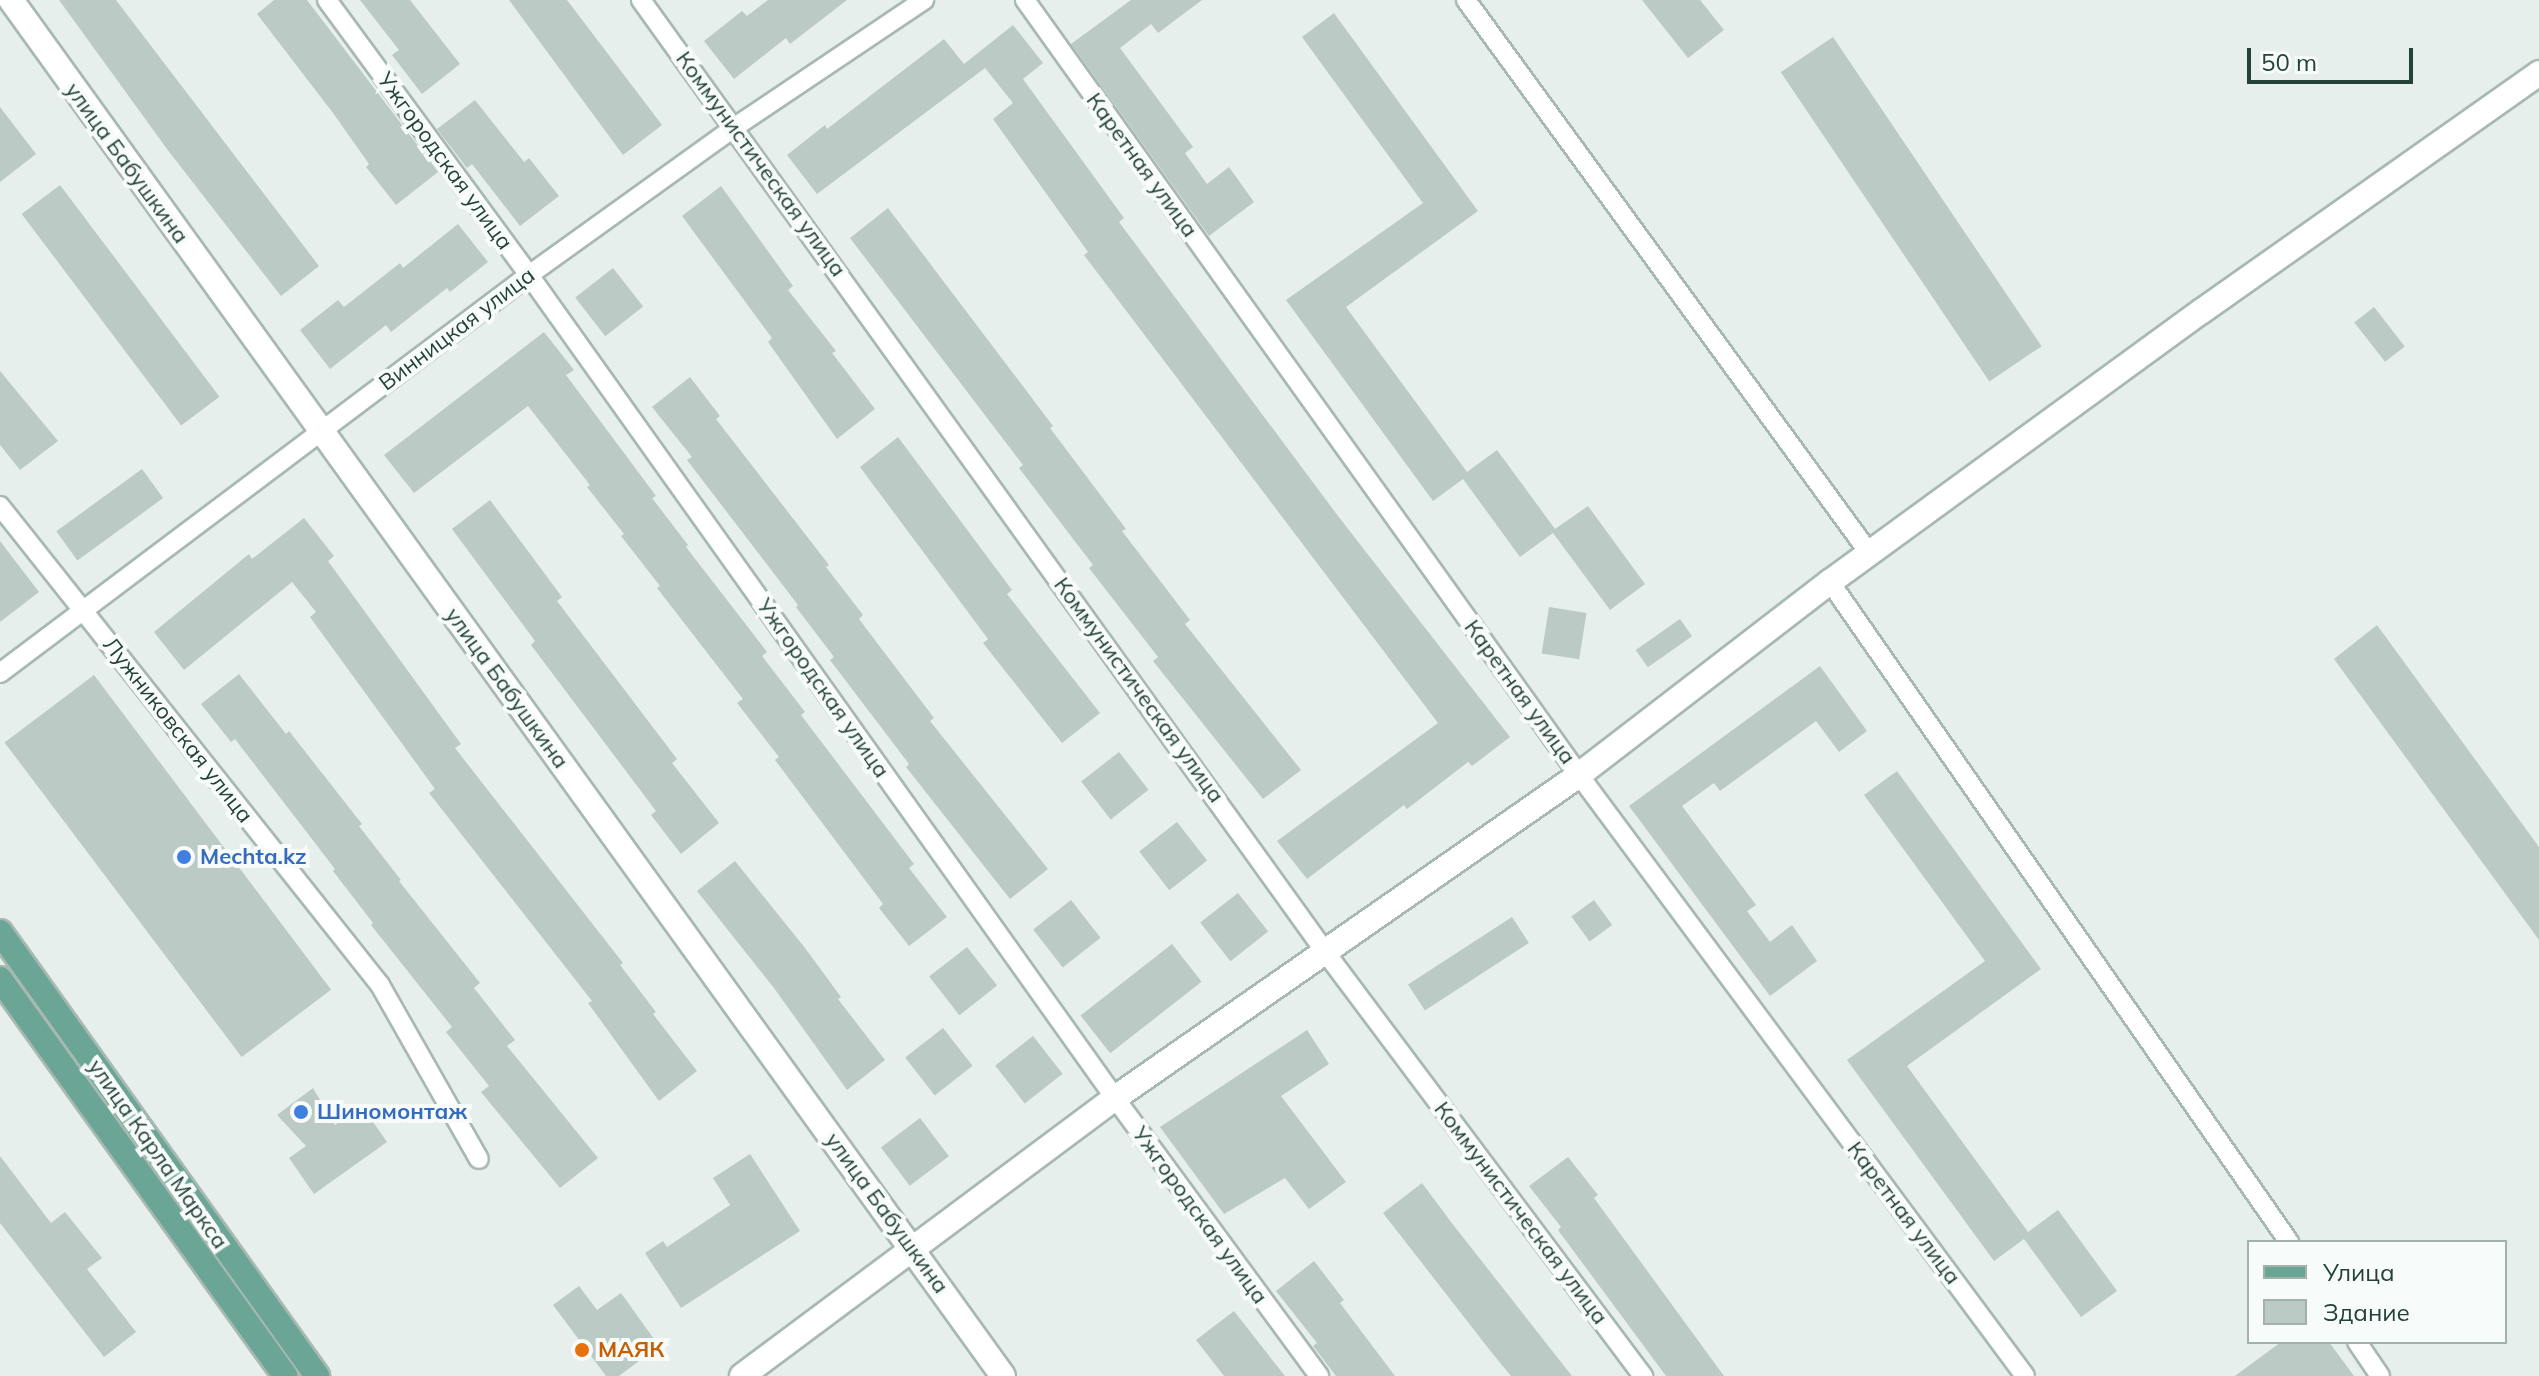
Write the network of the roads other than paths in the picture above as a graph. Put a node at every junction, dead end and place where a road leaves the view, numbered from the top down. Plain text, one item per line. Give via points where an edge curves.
1 (11, 0) edge
2 (327, 0) edge
3 (641, 0) edge
4 (924, 0) edge
5 (1025, 0) edge
6 (1466, 0) edge
7 (2539, 73) edge
8 (735, 127) junction
9 (529, 275) junction
10 (319, 431) junction
11 (0, 506) edge
12 (1870, 554) junction
13 (1830, 582) junction
14 (85, 612) junction
15 (0, 673) edge
16 (1579, 775) junction
17 (0, 932) edge
18 (1326, 953) junction
19 (0, 979) edge
20 (1115, 1098) junction
21 (479, 1159) dead end
22 (2288, 1240) edge
23 (915, 1250) junction
24 (2358, 1344) edge
25 (285, 1376) edge
26 (317, 1376) edge
27 (742, 1376) edge
28 (1003, 1376) edge
29 (1319, 1376) edge
30 (1643, 1376) edge
31 (2025, 1376) edge
32 (2380, 1376) edge

1 - 10 main road, улица Бабушкина
2 - 9 street, Ужгородская улица
3 - 8 street, Коммунистическая улица
4 - 8 street, Винницкая улица
5 - 16 street, Каретная улица
6 - 12 street
7 - 12 main road
8 - 9 street, Винницкая улица
8 - 18 street, Коммунистическая улица
9 - 10 street, Винницкая улица
9 - 20 street, Ужгородская улица
10 - 14 street, Винницкая улица
10 - 23 main road, улица Бабушкина
11 - 14 street, Лужниковская улица
12 - 13 main road
13 - 16 main road
13 - 22 street
14 - 15 street, Винницкая улица
14 - 21 street, Лужниковская улица via 380,985
16 - 18 main road
16 - 31 street, Каретная улица
17 - 26 main road, улица Карла Маркса
18 - 20 main road
18 - 30 street, Коммунистическая улица
19 - 25 main road, улица Карла Маркса
20 - 23 main road
20 - 29 street, Ужгородская улица
23 - 27 main road
23 - 28 main road, улица Бабушкина
24 - 32 street

